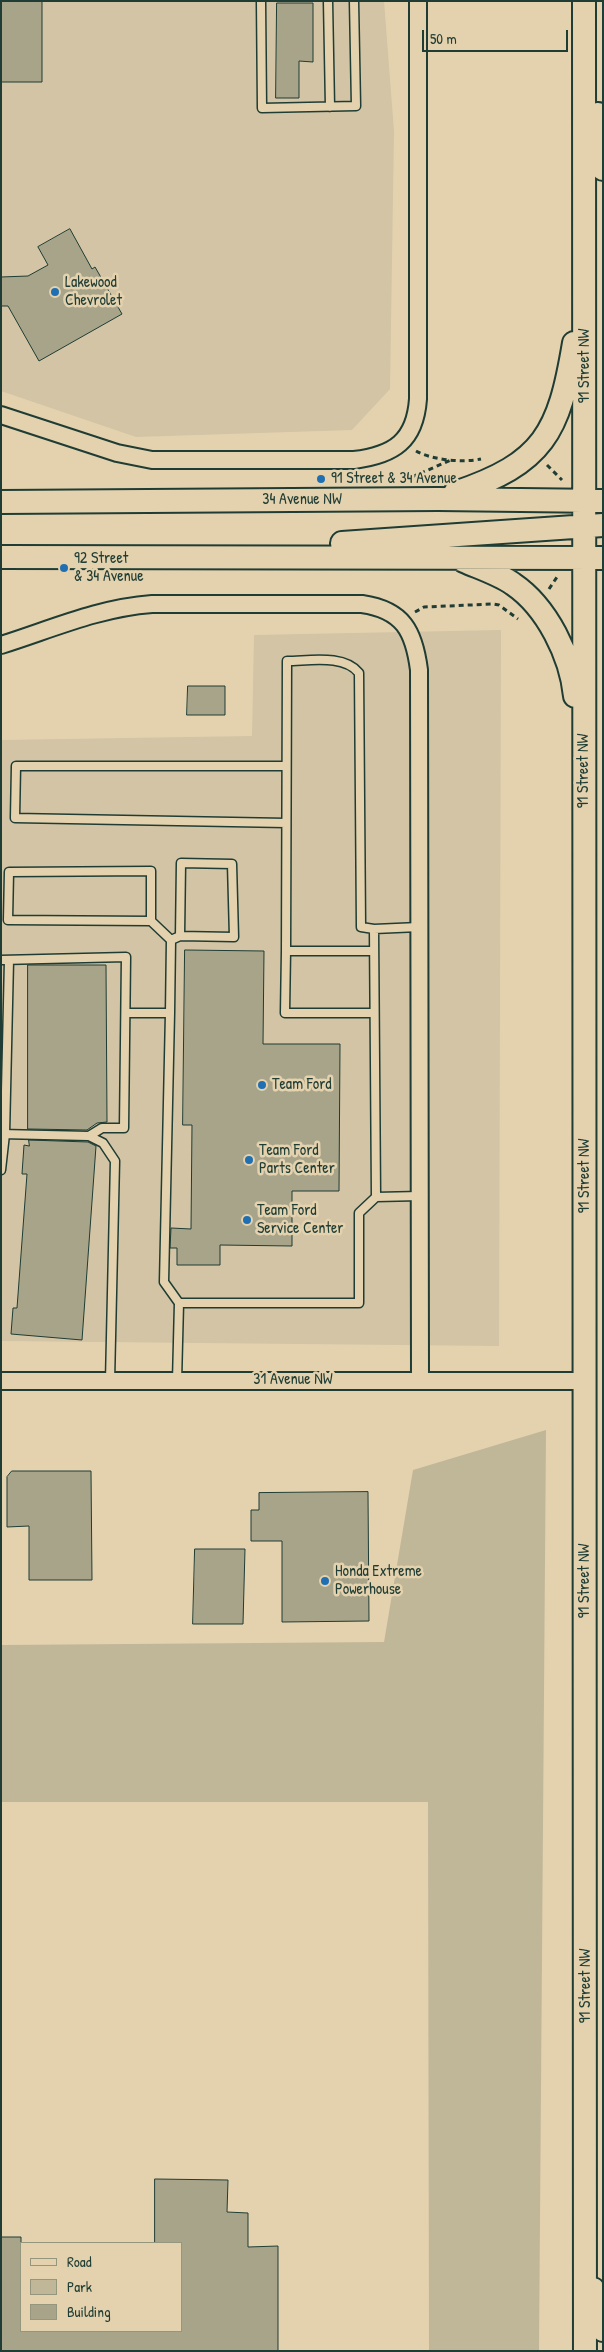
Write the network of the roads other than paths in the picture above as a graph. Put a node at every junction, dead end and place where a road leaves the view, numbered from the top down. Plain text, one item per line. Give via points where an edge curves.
1 (261, 1) edge
2 (328, 1) edge
3 (354, 1) edge
4 (418, 1) edge
5 (586, 1) edge
6 (330, 107) junction
7 (603, 168) edge
8 (585, 276) junction
9 (1, 415) edge
10 (438, 499) junction
11 (594, 500) edge
12 (1, 502) edge
13 (597, 524) edge
14 (169, 556) junction
15 (597, 556) edge
16 (1, 557) edge
17 (456, 557) junction
18 (1, 646) edge
19 (286, 766) junction
20 (584, 798) junction
21 (286, 824) junction
22 (151, 921) junction
23 (419, 927) junction
24 (374, 929) junction
25 (180, 936) junction
26 (171, 940) junction
27 (286, 951) junction
28 (374, 951) junction
29 (5, 960) edge
30 (126, 1013) junction
31 (170, 1013) junction
32 (374, 1013) junction
33 (3, 1134) edge
34 (89, 1136) junction
35 (1, 1170) edge
36 (420, 1196) junction
37 (376, 1197) junction
38 (179, 1303) junction
39 (420, 1380) junction
40 (1, 1381) edge
41 (110, 1381) junction
42 (177, 1381) junction
43 (585, 1381) junction
44 (586, 2262) junction
45 (603, 2330) edge
46 (585, 2351) edge

1 - 6 lane via 262,108
2 - 6 lane
3 - 6 lane via 356,106
4 - 9 street via 418,399 413,426 402,442 383,454 354,460 152,460 118,453
5 - 7 main road
5 - 8 main road, 91 Street NW
8 - 10 main road via 565,391 551,429 523,461 510,470 482,484
8 - 11 main road, 91 Street NW
10 - 11 main road, 34 Avenue NW
10 - 12 main road, 34 Avenue NW
11 - 13 main road, 91 Street NW
13 - 14 main road
13 - 15 main road, 91 Street NW
14 - 16 main road
14 - 17 main road
15 - 17 main road
15 - 20 main road, 91 Street NW
17 - 20 main road via 512,584 537,606 558,642 573,680
18 - 23 street via 90,614 137,605 362,604 377,606 400,618 414,642 419,670
19 - 21 lane
19 - 21 lane via 16,766 15,818
19 - 24 lane via 287,661 341,662 353,666 359,673 361,927
20 - 43 main road, 91 Street NW
21 - 27 lane
22 - 22 lane via 8,920 9,872 151,872
22 - 26 lane
23 - 24 lane
23 - 36 street
24 - 28 lane
25 - 25 lane via 234,937 232,864 181,863
25 - 26 lane
26 - 31 lane
27 - 28 lane
27 - 32 lane via 286,1013
28 - 32 lane
29 - 30 lane via 126,957
29 - 33 lane
30 - 31 lane
30 - 34 lane via 124,1128 102,1128
31 - 38 lane via 164,1282
32 - 37 lane
33 - 34 lane
33 - 35 lane
34 - 41 lane via 103,1143 115,1161
36 - 37 lane
36 - 39 street
37 - 38 lane via 359,1213 359,1303
38 - 42 lane
39 - 42 street, 31 Avenue NW
39 - 43 street, 31 Avenue NW
40 - 41 street, 31 Avenue NW
41 - 42 street, 31 Avenue NW
43 - 44 main road, 91 Street NW
44 - 45 main road
44 - 46 main road, 91 Street NW

